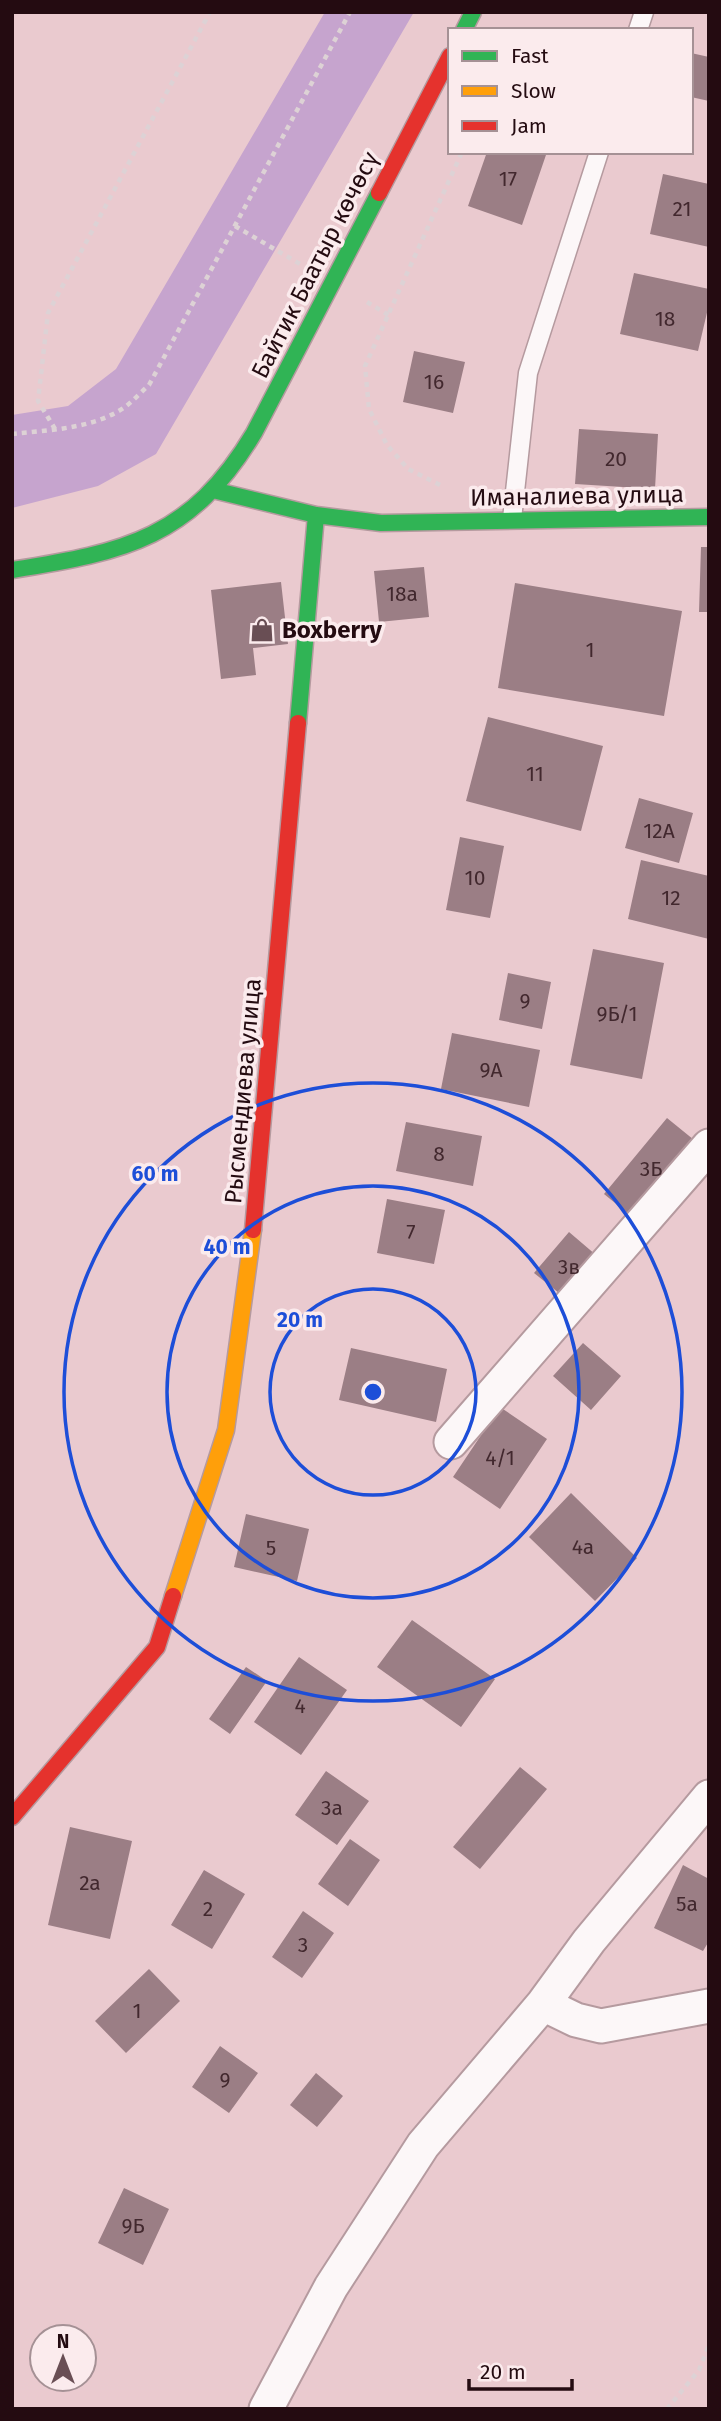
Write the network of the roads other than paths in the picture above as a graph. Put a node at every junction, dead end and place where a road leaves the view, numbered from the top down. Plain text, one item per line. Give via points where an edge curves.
1 (473, 12) edge
2 (465, 28) edge
3 (448, 60) edge
4 (598, 154) edge
5 (214, 490) junction
6 (316, 515) junction
7 (709, 517) edge
8 (512, 519) junction
9 (12, 570) edge
10 (709, 1146) edge
11 (451, 1442) dead end
12 (709, 1797) edge
13 (12, 1817) edge
14 (543, 2004) junction
15 (709, 2007) edge
16 (266, 2409) edge

1 - 2 street
3 - 5 street, Байтик Баатыр көчөсү via 254,433
4 - 8 lane via 528,373
5 - 6 street, Иманалиева улица
5 - 9 street, Байтик Баатыр көчөсү via 150,536 89,558
6 - 8 street, Иманалиева улица via 381,523
6 - 13 street, Рысмендиева улица via 252,1241 226,1430 157,1647
7 - 8 street, Иманалиева улица
10 - 11 street
12 - 14 street via 589,1941
14 - 15 street via 601,2026
14 - 16 street via 423,2145 331,2287

